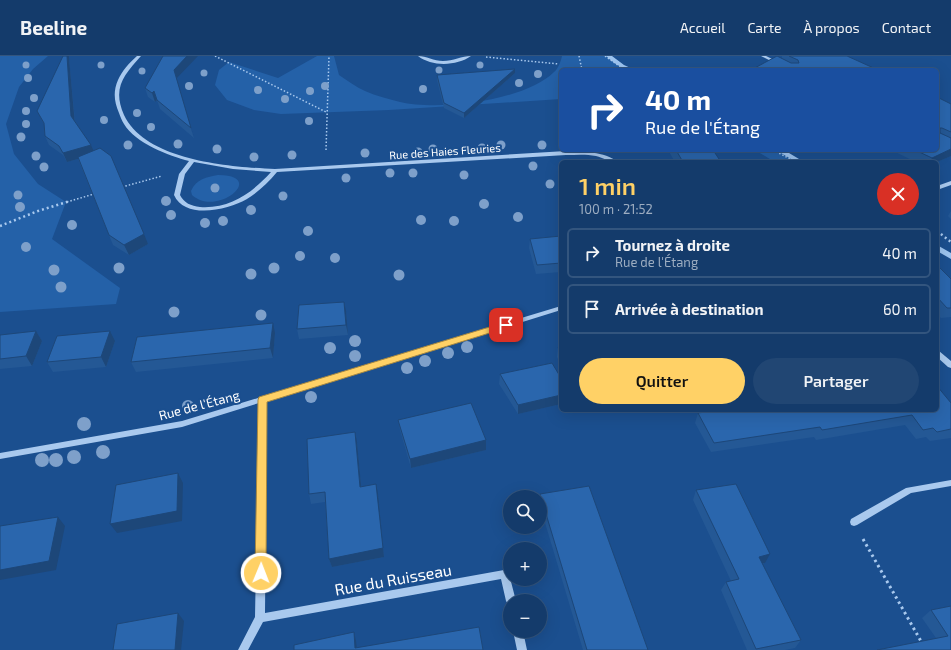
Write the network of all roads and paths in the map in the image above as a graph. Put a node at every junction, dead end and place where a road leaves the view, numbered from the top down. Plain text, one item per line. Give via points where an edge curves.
1 (139, 56) edge
2 (215, 56) edge
3 (329, 56) edge
4 (420, 56) edge
5 (469, 56) edge
6 (580, 56) edge
7 (605, 56) edge
8 (763, 56) edge
9 (485, 57) edge
10 (559, 64) dead end
11 (582, 68) edge
12 (624, 68) edge
13 (789, 68) edge
14 (326, 112) junction
15 (777, 152) edge
16 (611, 160) edge
17 (792, 160) edge
18 (192, 161) junction
19 (326, 168) junction
20 (275, 171) junction
21 (182, 174) junction
22 (951, 183) edge
23 (939, 187) edge
24 (116, 188) edge
25 (94, 194) edge
26 (0, 226) edge
27 (939, 233) edge
28 (951, 242) edge
29 (559, 309) edge
30 (939, 355) edge
31 (951, 365) edge
32 (262, 400) junction
33 (0, 456) edge
34 (951, 483) edge
35 (854, 522) joint
36 (509, 594) edge
37 (260, 618) junction
38 (519, 638) edge
39 (243, 650) edge
40 (522, 650) edge
41 (926, 650) edge

1 - 18 street, Rue des Haies Fleuries via 124,72 118,83 116,96 119,111 128,128 141,140
2 - 14 path
3 - 14 path
4 - 5 street via 440,62
6 - 11 path
7 - 12 path
8 - 13 street
9 - 10 path
14 - 19 path
15 - 17 path
16 - 19 street, Rue des Haies Fleuries via 600,155 566,153
18 - 20 street, Rue des Haies Fleuries via 228,168
18 - 21 street
19 - 20 street, Rue des Haies Fleuries
20 - 21 street via 256,191 244,199 227,206 206,209 194,208 182,202 177,195
21 - 24 path via 158,177
22 - 23 street
25 - 26 path
27 - 28 path
29 - 32 street, Rue de l'Étang
30 - 31 street
32 - 33 street, Rue de l'Étang via 182,424
32 - 37 street
34 - 35 street via 909,490
35 - 41 path
36 - 37 street, Rue du Ruisseau via 504,574
37 - 39 street
38 - 40 street

